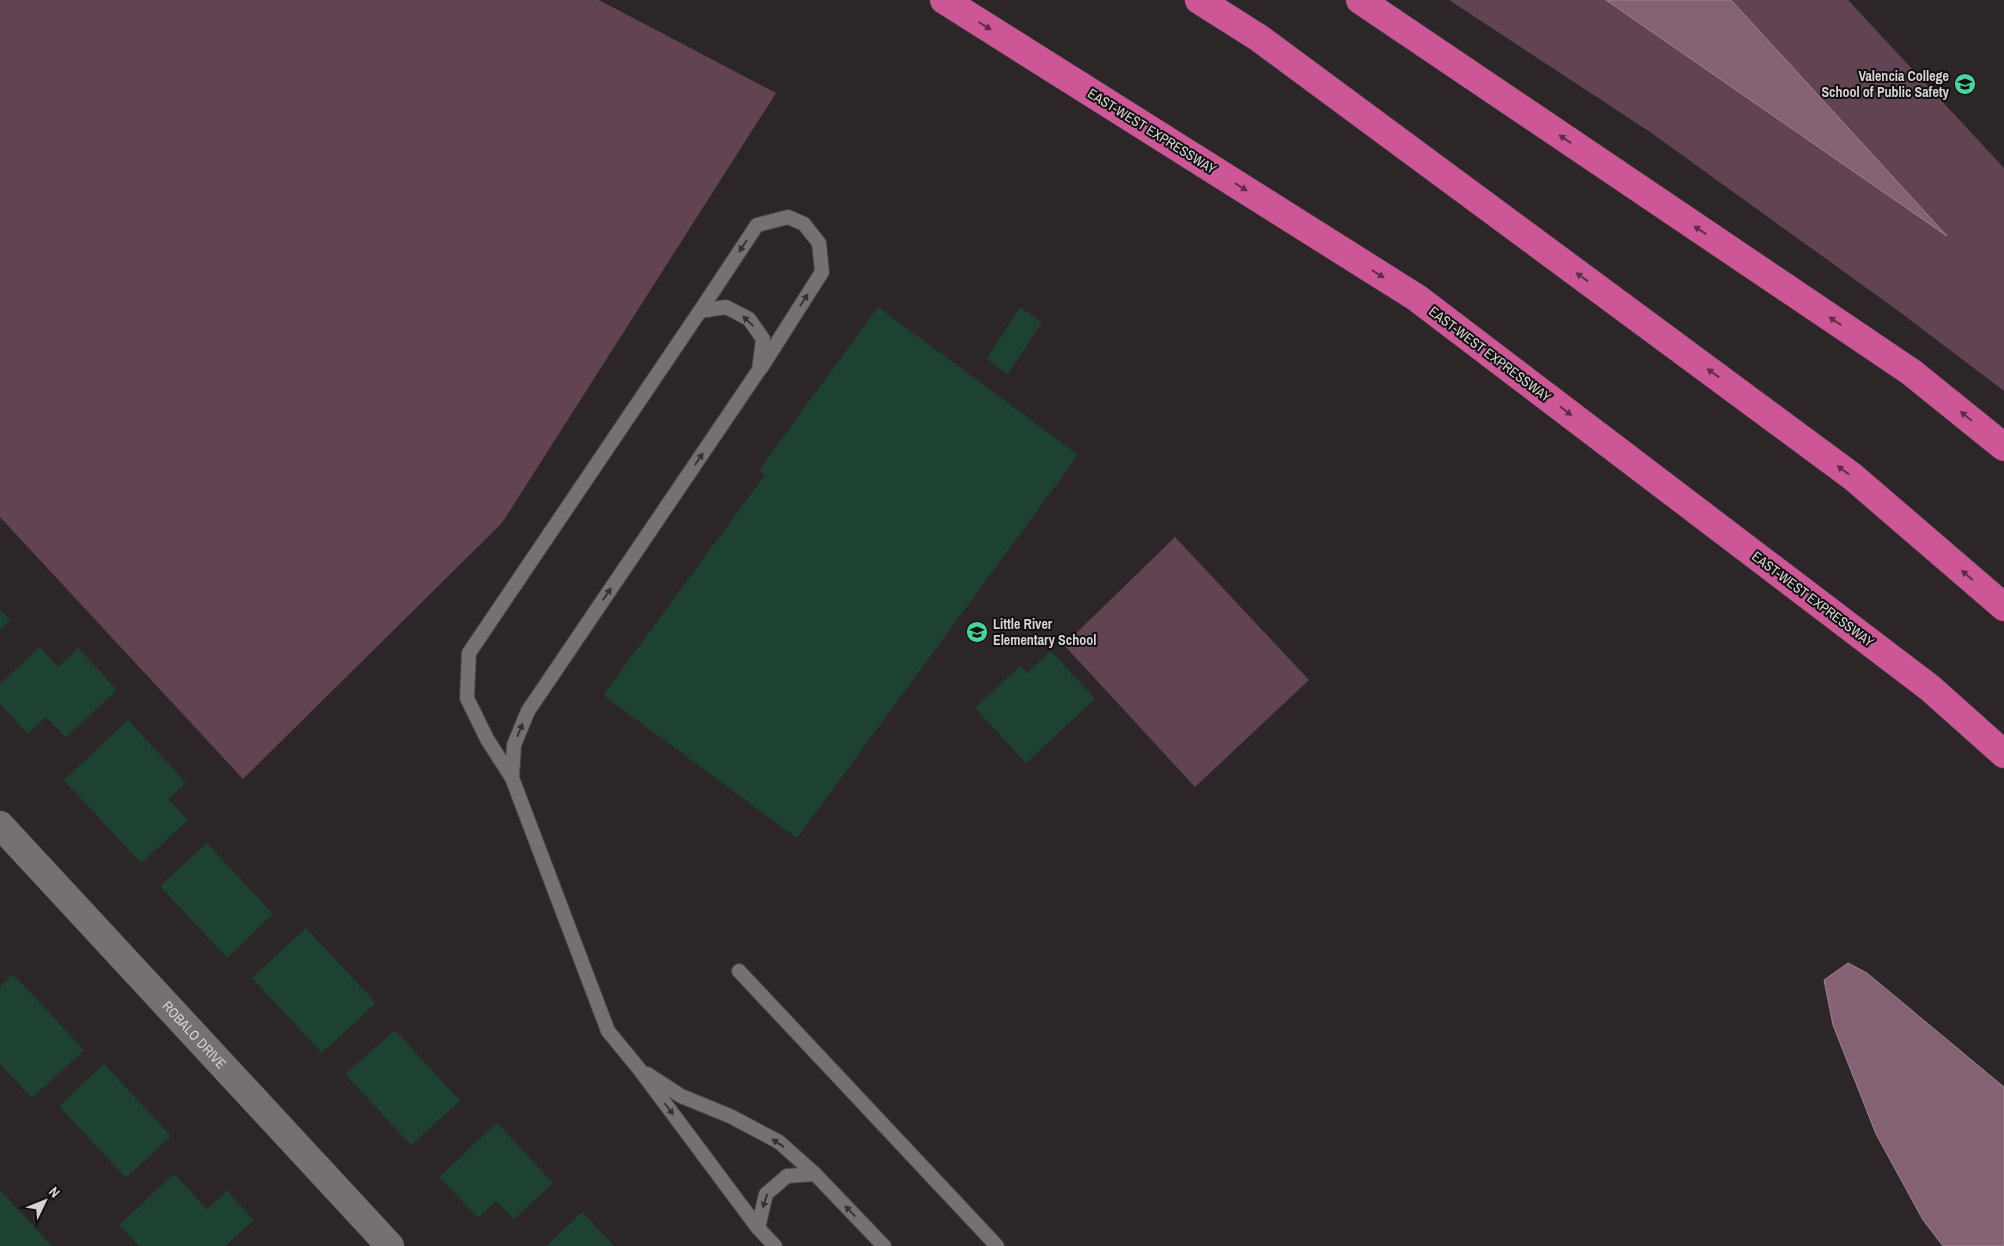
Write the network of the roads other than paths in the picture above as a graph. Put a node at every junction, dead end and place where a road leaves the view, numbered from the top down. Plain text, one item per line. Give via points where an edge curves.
1 (944, 0) edge
2 (1199, 0) edge
3 (1360, 0) edge
4 (700, 311) junction
5 (759, 370) junction
6 (2004, 447) edge
7 (2004, 607) edge
8 (1930, 688) junction
9 (2004, 754) edge
10 (2004, 773) edge
11 (512, 778) junction
12 (0, 825) edge
13 (739, 971) dead end
14 (640, 1070) junction
15 (815, 1174) junction
16 (758, 1228) junction
17 (390, 1246) edge
18 (775, 1246) edge
19 (884, 1246) edge
20 (997, 1246) edge

1 -> 8 highway, EAST-WEST EXPRESSWAY via 1417,298
7 -> 2 highway via 1853,477 1259,38
6 -> 3 highway via 1911,372
5 -> 4 lane via 763,339 749,319 726,307
5 -> 4 lane via 822,272 819,243 804,224 788,216 757,225
4 - 11 lane via 469,653 467,698 487,739
11 -> 5 lane via 514,745 528,711
8 - 9 highway, EAST-WEST EXPRESSWAY
8 - 10 highway
11 - 14 lane via 608,1030
12 - 17 street, ROBALO DRIVE
13 - 20 lane
15 -> 14 lane via 779,1142 730,1116 681,1096
14 -> 16 lane
15 -> 16 lane via 787,1176 766,1194
19 -> 15 lane
16 - 18 lane

